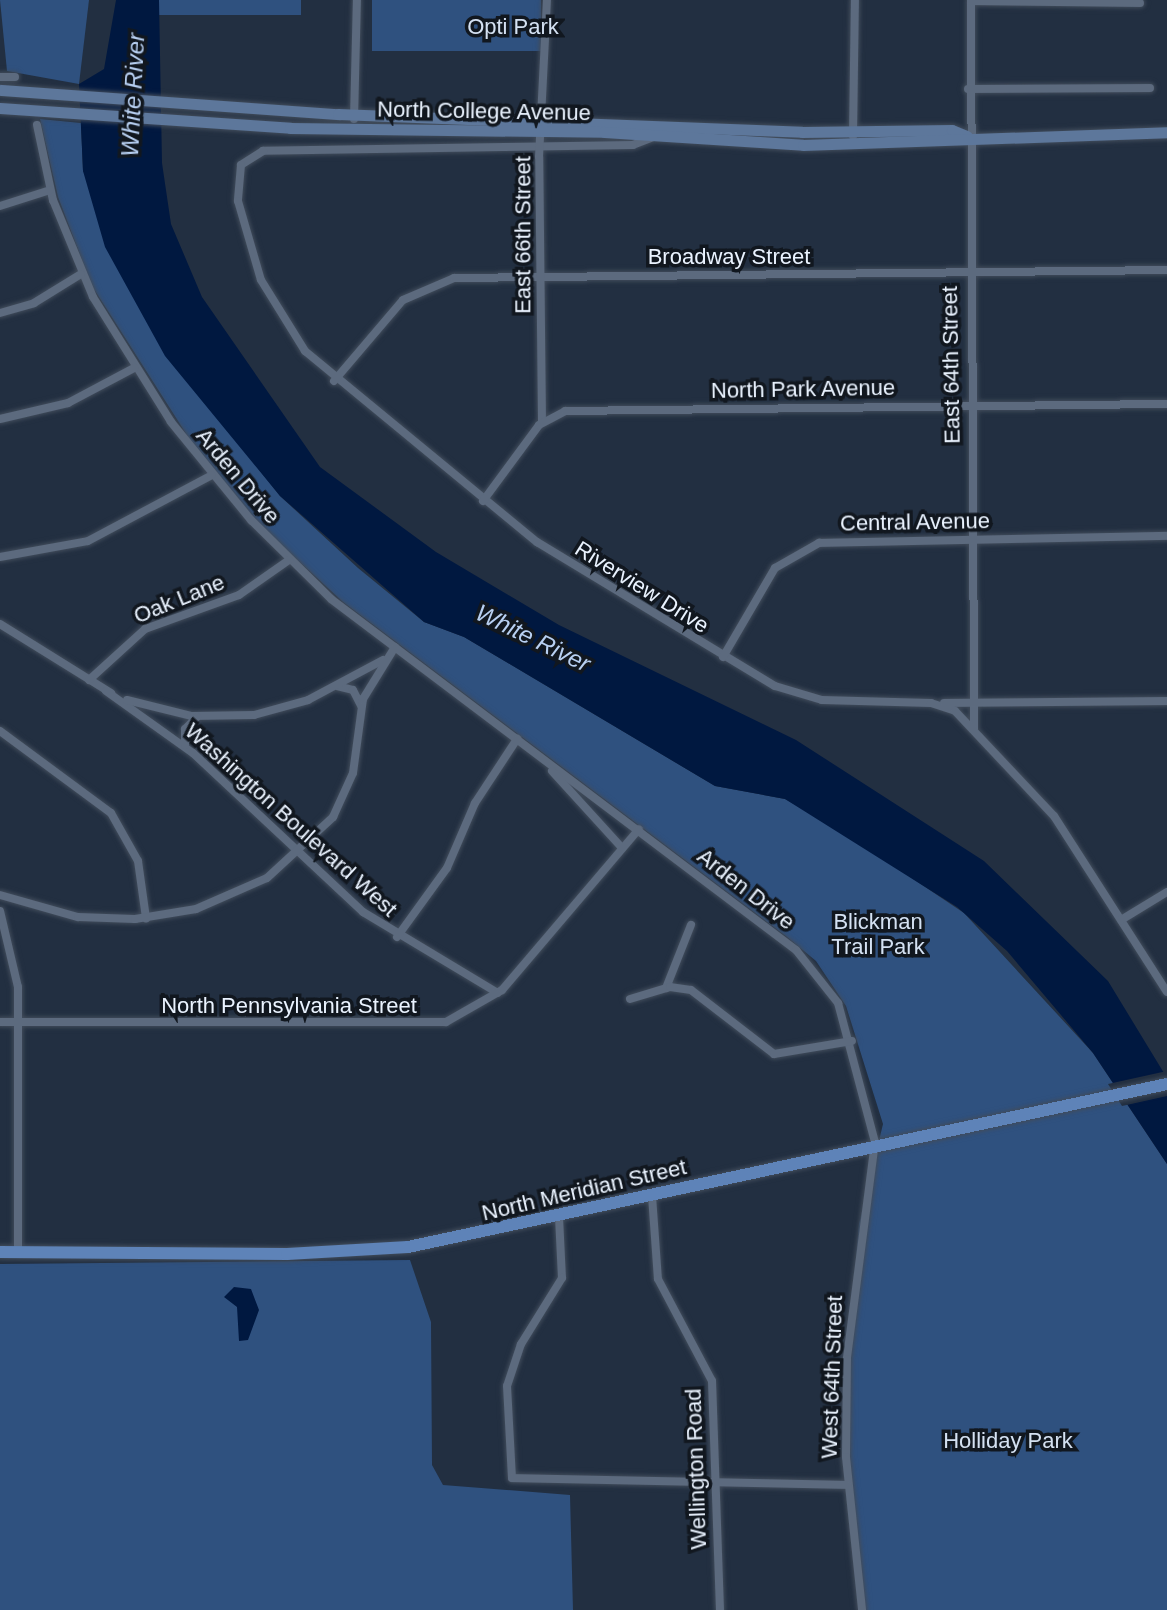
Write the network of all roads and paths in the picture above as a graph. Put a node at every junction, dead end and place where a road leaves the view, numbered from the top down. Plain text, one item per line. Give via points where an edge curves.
1 (357, 0) edge
2 (547, 0) edge
3 (855, 0) edge
4 (971, 0) edge
5 (1027, 0) edge
6 (1080, 1) edge
7 (1136, 2) edge
8 (0, 77) edge
9 (15, 77) dead end
10 (1150, 88) dead end
11 (968, 89) junction
12 (0, 90) edge
13 (0, 108) edge
14 (354, 114) junction
15 (543, 118) junction
16 (37, 125) dead end
17 (353, 129) junction
18 (853, 131) junction
19 (542, 132) junction
20 (1167, 132) edge
21 (657, 136) junction
22 (967, 136) junction
23 (853, 145) junction
24 (540, 146) junction
25 (50, 190) junction
26 (0, 206) edge
27 (1167, 270) edge
28 (968, 272) junction
29 (81, 274) junction
30 (540, 277) junction
31 (0, 313) edge
32 (134, 368) junction
33 (334, 381) junction
34 (1167, 404) edge
35 (970, 406) junction
36 (0, 419) edge
37 (542, 422) junction
38 (212, 475) junction
39 (483, 501) junction
40 (1167, 536) edge
41 (972, 539) junction
42 (0, 557) edge
43 (289, 560) junction
44 (0, 624) edge
45 (395, 647) junction
46 (723, 657) junction
47 (384, 660) junction
48 (89, 680) junction
49 (337, 686) junction
50 (106, 691) junction
51 (1167, 701) edge
52 (926, 703) junction
53 (974, 704) junction
54 (361, 706) junction
55 (198, 717) junction
56 (974, 729) junction
57 (0, 731) edge
58 (517, 739) junction
59 (186, 748) junction
60 (538, 756) junction
61 (639, 829) junction
62 (622, 848) junction
63 (300, 854) junction
64 (1167, 892) edge
65 (0, 895) edge
66 (0, 911) edge
67 (146, 918) junction
68 (1121, 920) junction
69 (691, 925) dead end
70 (397, 937) junction
71 (666, 988) junction
72 (1167, 992) edge
73 (498, 993) junction
74 (630, 999) dead end
75 (0, 1022) edge
76 (17, 1022) junction
77 (852, 1041) junction
78 (1167, 1084) edge
79 (875, 1147) junction
80 (652, 1196) junction
81 (559, 1217) junction
82 (0, 1252) edge
83 (18, 1252) junction
84 (715, 1484) junction
85 (848, 1485) junction
86 (721, 1610) edge
87 (862, 1610) edge

1 - 14 street
2 - 15 street, East 66th Street
3 - 18 street
4 - 5 street
4 - 11 street, East 64th Street
5 - 6 street
6 - 7 street
8 - 9 street
10 - 11 street
11 - 22 street, East 64th Street
12 - 14 main road, North College Avenue
13 - 17 main road, North College Avenue
14 - 15 main road, North College Avenue
14 - 17 street
15 - 18 main road, North College Avenue
15 - 19 street, East 66th Street
16 - 25 street, Arden Drive
17 - 19 main road, North College Avenue
18 - 22 main road, North College Avenue via 952,130
18 - 23 street
19 - 21 main road, North College Avenue
19 - 24 street, East 66th Street
20 - 22 main road, North College Avenue
21 - 23 main road, North College Avenue
21 - 24 street, Riverview Drive via 618,145
22 - 23 main road, North College Avenue
22 - 28 street, East 64th Street
24 - 30 street, East 66th Street
24 - 33 street, Riverview Drive via 258,152 241,165 236,186 249,248 270,299
25 - 26 street
25 - 29 street, Arden Drive
27 - 28 street, Broadway Street
28 - 30 street, Broadway Street
28 - 35 street, East 64th Street
29 - 31 street via 34,303
29 - 32 street, Arden Drive
30 - 33 street, Broadway Street via 454,278 420,289
30 - 37 street, East 66th Street
32 - 36 street via 68,403
32 - 38 street, Arden Drive
33 - 39 street, Riverview Drive
34 - 35 street, North Park Avenue
35 - 37 street, North Park Avenue via 571,411
35 - 41 street, East 64th Street
37 - 39 street
38 - 42 street via 102,535
38 - 43 street, Arden Drive
39 - 46 street, Riverview Drive
40 - 41 street, Central Avenue
41 - 46 street, Central Avenue via 829,541 799,550 769,576
41 - 53 street, East 64th Street
43 - 45 street, Arden Drive
43 - 48 street, Oak Lane via 239,595 136,634
44 - 48 street
45 - 47 street
45 - 58 street, Arden Drive
46 - 52 street, Riverview Drive via 815,698
47 - 49 street
47 - 54 street
48 - 50 street
49 - 54 street via 353,690
49 - 55 street via 276,711
50 - 55 street
50 - 59 street, Washington Boulevard West
51 - 53 street
52 - 53 street
52 - 56 street, Riverview Drive via 951,709
53 - 56 street, East 64th Street
54 - 63 street via 350,782 333,817
55 - 59 street via 185,729
56 - 68 street, Riverview Drive via 1054,816
57 - 67 street via 111,813 138,861
58 - 60 street, Arden Drive
58 - 70 street via 475,803 447,868
59 - 63 street, Washington Boulevard West
60 - 61 street, Arden Drive
60 - 62 street, Arden Drive
61 - 62 street, North Pennsylvania Street
61 - 77 street, Arden Drive via 803,957 832,993
62 - 73 street, North Pennsylvania Street
63 - 67 street via 230,897
63 - 70 street, Washington Boulevard West
64 - 68 street
65 - 67 street via 78,917
66 - 76 street via 15,956
68 - 72 street, Riverview Drive
69 - 71 street
70 - 73 street, Washington Boulevard West
71 - 74 street
71 - 77 street via 698,993 774,1054
73 - 76 street, North Pennsylvania Street via 467,1014 420,1026
75 - 76 street, North Pennsylvania Street
76 - 83 street
77 - 79 street, Arden Drive
78 - 79 main road, North Meridian Street
79 - 80 main road, North Meridian Street
79 - 85 street, West 64th Street via 850,1306
80 - 81 main road, North Meridian Street
80 - 84 street, Wellington Road via 658,1279 712,1381
81 - 83 main road, North Meridian Street via 346,1253
81 - 84 street via 562,1278 521,1344 507,1386 512,1478
82 - 83 main road, North Meridian Street
84 - 85 street
84 - 86 street, Wellington Road
85 - 87 street, West 64th Street

